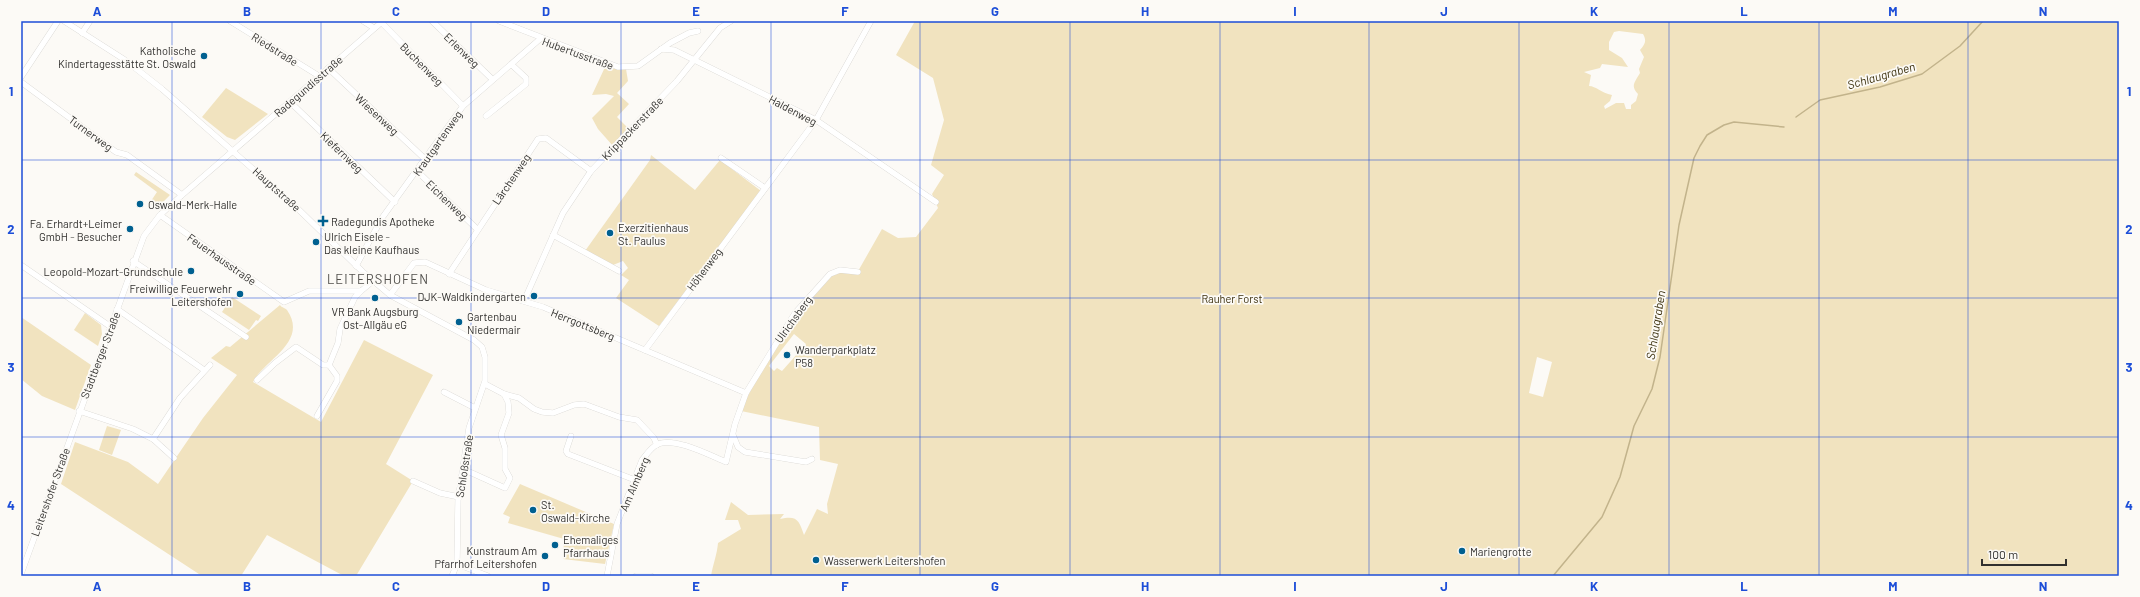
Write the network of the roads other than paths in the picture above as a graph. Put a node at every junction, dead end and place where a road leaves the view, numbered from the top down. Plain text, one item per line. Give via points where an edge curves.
1 (58, 21) edge
2 (64, 21) edge
3 (90, 21) edge
4 (230, 21) edge
5 (363, 21) edge
6 (432, 21) edge
7 (499, 21) edge
8 (731, 21) edge
9 (870, 21) edge
10 (382, 22) edge
11 (374, 28) junction
12 (698, 31) dead end
13 (82, 33) junction
14 (540, 39) junction
15 (661, 49) junction
16 (695, 60) junction
17 (512, 65) junction
18 (328, 68) junction
19 (319, 76) junction
20 (21, 77) edge
21 (492, 79) junction
22 (21, 82) edge
23 (290, 102) junction
24 (463, 106) junction
25 (486, 116) dead end
26 (816, 120) junction
27 (233, 150) junction
28 (721, 158) dead end
29 (425, 159) junction
30 (417, 171) junction
31 (591, 171) junction
32 (765, 188) junction
33 (182, 195) junction
34 (395, 202) junction
35 (936, 202) dead end
36 (160, 215) junction
37 (477, 229) junction
38 (553, 234) junction
39 (133, 262) junction
40 (21, 265) edge
41 (356, 266) junction
42 (619, 271) dead end
43 (858, 272) dead end
44 (449, 274) junction
45 (373, 281) junction
46 (361, 291) junction
47 (390, 295) junction
48 (524, 301) junction
49 (117, 309) junction
50 (111, 327) junction
51 (246, 337) dead end
52 (645, 350) junction
53 (485, 357) joint
54 (210, 365) dead end
55 (329, 365) junction
56 (204, 370) junction
57 (257, 380) dead end
58 (485, 384) junction
59 (444, 392) dead end
60 (746, 393) junction
61 (504, 394) junction
62 (475, 408) junction
63 (79, 411) junction
64 (317, 416) dead end
65 (732, 435) junction
66 (571, 436) dead end
67 (153, 439) junction
68 (657, 445) junction
69 (174, 458) dead end
70 (812, 459) dead end
71 (463, 469) junction
72 (413, 480) dead end
73 (635, 480) junction
74 (459, 497) junction
75 (457, 564) junction
76 (21, 574) edge
77 (452, 576) edge
78 (488, 576) edge
79 (607, 576) edge
80 (636, 576) edge
81 (651, 576) edge

1 - 20 street
2 - 13 street, Hauptstraße
3 - 13 street
4 - 19 street, Riedstraße
5 - 11 street
6 - 21 street, Erlenweg
7 - 14 street, Hubertusstraße
8 - 16 street, Krippackerstraße via 720,28
9 - 26 street, Höhenweg
10 - 11 street, Radegundisstraße
10 - 24 street, Buchenweg
11 - 18 street, Radegundisstraße
12 - 15 street, Hubertusstraße via 681,37
13 - 27 street, Hauptstraße via 138,70
14 - 15 street, Hubertusstraße via 618,68 638,66
14 - 17 street, Krautgartenweg
15 - 16 street, Haldenweg via 674,50
16 - 26 street, Haldenweg
16 - 31 street, Krippackerstraße
17 - 21 street, Krautgartenweg
17 - 25 street via 526,78 526,84
18 - 19 street, Radegundisstraße
18 - 29 street, Wiesenweg
19 - 23 street, Radegundisstraße
21 - 24 street, Krautgartenweg
22 - 33 street, Turnerweg via 116,152 127,155
23 - 27 street, Radegundisstraße
23 - 34 street, Kiefernweg
24 - 29 street, Krautgartenweg
26 - 32 street, Höhenweg
26 - 35 street, Haldenweg
27 - 33 street, Stadtberger Straße
27 - 41 street, Hauptstraße
28 - 32 street
29 - 30 street, Krautgartenweg
30 - 34 street, Krautgartenweg
30 - 37 street, Eichenweg
31 - 37 street, Lärchenweg via 546,138 538,138
31 - 38 street, Krippackerstraße
32 - 52 street, Höhenweg
33 - 36 street, Stadtberger Straße
34 - 41 street, Krautgartenweg via 376,228
36 - 39 street, Stadtberger Straße via 144,236
36 - 46 street, Feuerhausstraße via 284,302 309,291
37 - 44 street, Lärchenweg
38 - 42 street
38 - 48 street, Krippackerstraße
39 - 49 street, Stadtberger Straße
39 - 51 street
40 - 50 street
41 - 45 street, Hauptstraße
43 - 60 street, Ulrichsberg via 835,272 822,283 795,313
44 - 47 street, Herrgottsberg via 425,262 414,263
44 - 48 street, Herrgottsberg via 486,290
45 - 46 street
45 - 47 street, Hauptstraße
46 - 55 street via 355,297 340,328 338,343
47 - 53 street, Hauptstraße via 474,340 482,347
48 - 52 street, Herrgottsberg
49 - 50 street, Stadtberger Straße
49 - 56 street
50 - 63 street, Stadtberger Straße
52 - 60 street, Herrgottsberg
53 - 58 street, Schloßstraße
54 - 56 street
55 - 57 street via 323,365 296,348
55 - 64 street via 337,376 337,381
56 - 67 street via 180,398
58 - 61 street
58 - 62 street, Schloßstraße
59 - 62 street
60 - 65 street
61 - 68 street via 519,398 542,412 553,413 584,404 619,417 637,420 654,438
61 - 71 street via 509,413 501,435 505,448 504,469 510,478 505,488
62 - 71 street, Schloßstraße via 469,428
63 - 67 street via 133,429
63 - 76 street, Leitershofer Straße
65 - 68 street, Am Almberg via 726,462 672,442
65 - 70 street via 738,447 745,452 806,462
66 - 73 street via 566,451 568,454
67 - 69 street
68 - 73 street, Am Almberg via 642,460
71 - 74 street, Schloßstraße
72 - 74 street via 440,494
73 - 79 street, Am Almberg via 618,524
74 - 75 street, Schloßstraße via 456,523
75 - 77 street, Schloßstraße
75 - 78 street
80 - 81 street

